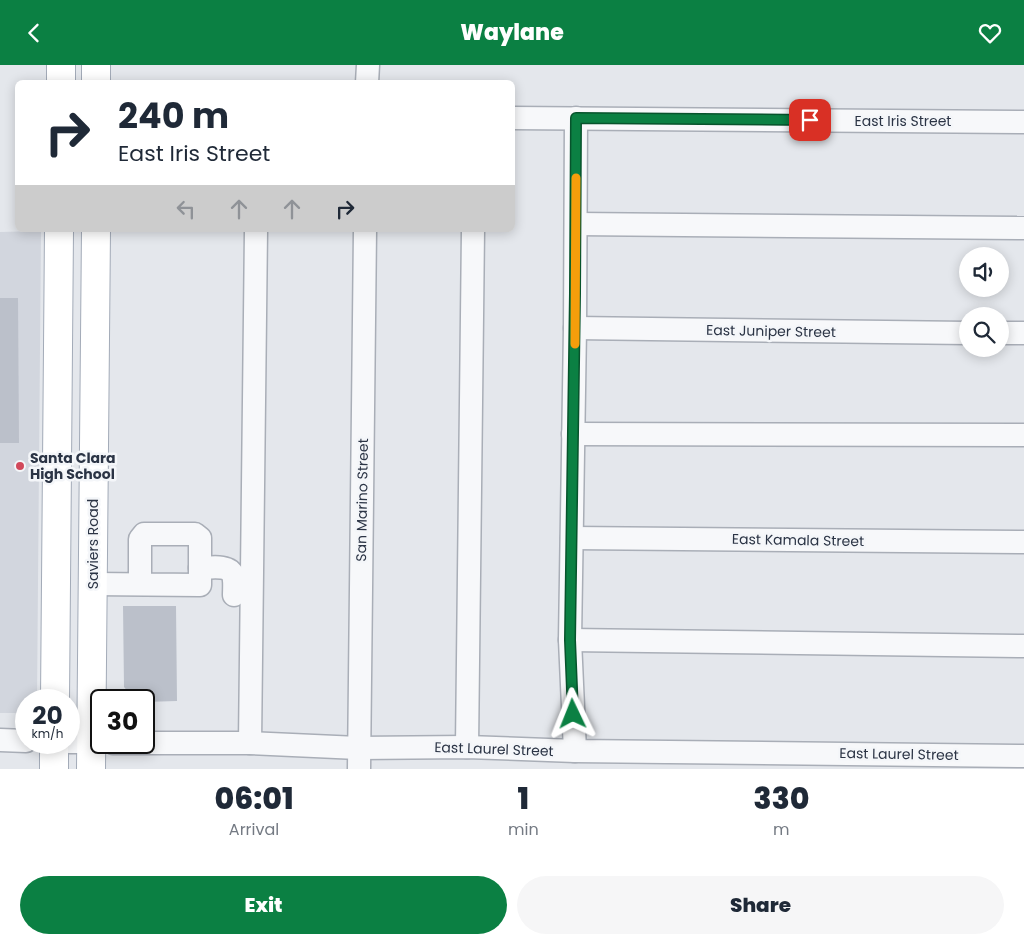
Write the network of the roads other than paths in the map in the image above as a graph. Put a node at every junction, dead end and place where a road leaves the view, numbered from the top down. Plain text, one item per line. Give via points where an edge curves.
1 (61, 65) edge
2 (96, 65) edge
3 (368, 65) edge
4 (61, 80) edge
5 (96, 80) edge
6 (367, 80) edge
7 (515, 118) edge
8 (576, 118) junction
9 (1024, 122) edge
10 (576, 224) junction
11 (1024, 229) edge
12 (59, 232) edge
13 (96, 232) edge
14 (256, 232) edge
15 (366, 232) edge
16 (473, 232) edge
17 (575, 328) junction
18 (959, 333) edge
19 (1009, 333) edge
20 (1024, 333) edge
21 (574, 434) junction
22 (1024, 435) edge
23 (572, 538) junction
24 (1024, 542) edge
25 (200, 568) junction
26 (92, 584) junction
27 (140, 584) junction
28 (234, 595) dead end
29 (570, 640) junction
30 (1024, 646) edge
31 (55, 689) edge
32 (93, 689) edge
33 (0, 740) edge
34 (15, 741) edge
35 (155, 742) edge
36 (250, 743) junction
37 (467, 747) junction
38 (575, 751) junction
39 (54, 754) edge
40 (93, 754) edge
41 (1024, 756) edge
42 (358, 759) edge
43 (54, 769) edge
44 (91, 769) edge

1 - 4 main road
2 - 5 main road
3 - 6 street
7 - 8 street, East Iris Street
8 - 9 street, East Iris Street
8 - 10 street
10 - 11 street
10 - 17 street
12 - 31 main road
13 - 26 main road, Saviers Road
14 - 36 street
15 - 42 street, San Marino Street
16 - 37 street
17 - 18 street, East Juniper Street
17 - 21 street
19 - 20 street
21 - 22 street
21 - 23 street
23 - 24 street, East Kamala Street
23 - 29 street
25 - 27 street via 200,585
25 - 27 street via 200,538 195,534 144,534 140,539
25 - 28 street via 226,568 232,572
26 - 27 street
26 - 32 main road, Saviers Road
29 - 30 street
29 - 38 street
33 - 34 street
35 - 36 street, East Laurel Street
36 - 42 street, East Laurel Street
37 - 38 street, East Laurel Street
37 - 42 street, East Laurel Street
38 - 41 street, East Laurel Street
39 - 43 main road
40 - 44 main road, Saviers Road

